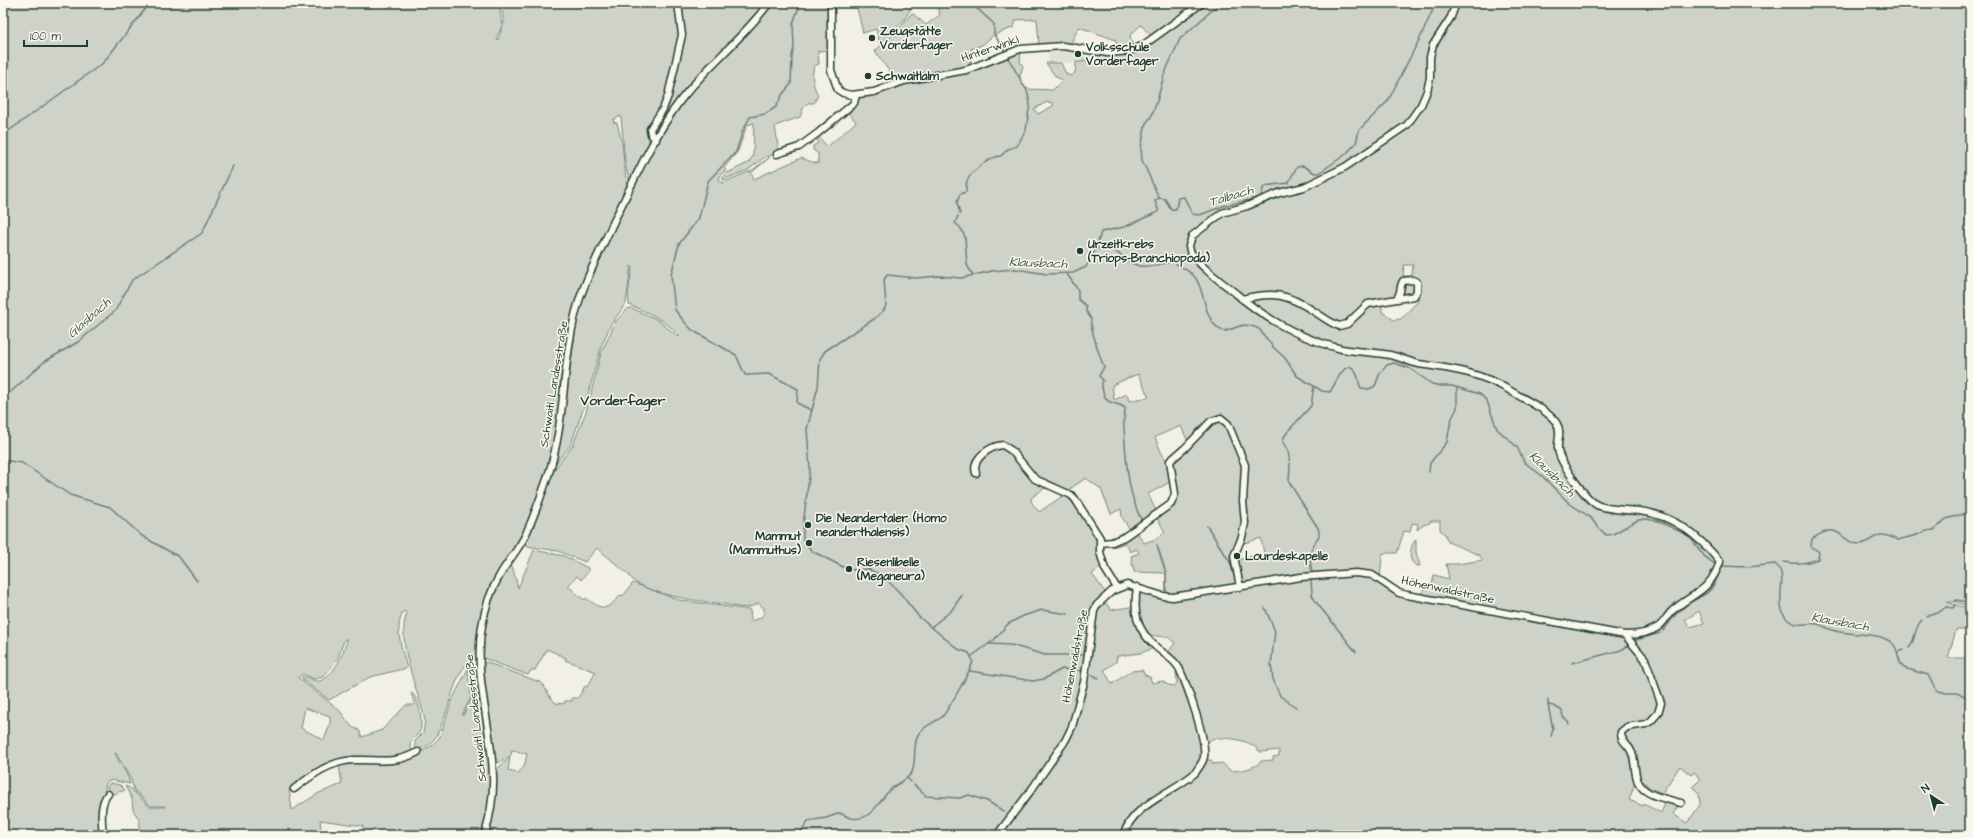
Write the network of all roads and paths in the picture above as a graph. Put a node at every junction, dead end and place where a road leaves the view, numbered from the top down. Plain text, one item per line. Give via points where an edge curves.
1 (678, 3) edge
2 (770, 3) edge
3 (831, 3) edge
4 (1202, 3) edge
5 (1456, 3) edge
6 (856, 95) junction
7 (656, 140) junction
8 (777, 154) dead end
9 (1396, 298) dead end
10 (1242, 300) junction
11 (976, 473) dead end
12 (1100, 543) junction
13 (1137, 587) junction
14 (1240, 587) junction
15 (1117, 588) junction
16 (1625, 636) junction
17 (418, 752) dead end
18 (294, 788) dead end
19 (108, 794) dead end
20 (1681, 803) dead end
21 (103, 835) edge
22 (485, 835) edge
23 (997, 835) edge
24 (1124, 835) edge

1 - 7 street via 682,35 668,96 650,129
2 - 7 street, Schwaitl Landesstraße via 687,93
3 - 6 street via 830,64 835,85 841,92
4 - 6 street, Hinterwinkl via 1137,49 1119,53 1102,53 1063,46 1016,50 966,70 904,81 874,92
5 - 10 street via 1451,17 1433,45 1427,91 1407,125 1345,167 1304,188 1273,194 1222,213 1192,236 1190,253
6 - 8 street via 854,103 821,132 799,147
7 - 22 street, Schwaitl Landesstraße via 630,188 586,282 572,334 560,425 550,469 528,528 499,576 486,608 480,660 493,778
9 - 10 street via 1368,304 1347,324 1339,326 1276,294
10 - 16 street, Höhenwaldstraße via 1279,325 1317,342 1342,349 1390,355 1474,373 1508,389 1556,422 1560,432 1559,454 1592,501 1603,507 1645,512 1670,520 1690,531 1708,546 1720,562 1705,588 1672,612 1657,628
11 - 12 street via 975,466 983,454 997,446 1006,446 1035,479 1071,495 1092,523
12 - 14 street via 1124,537 1170,504 1175,494 1170,461 1211,421 1221,418 1230,428 1245,465 1245,523 1234,556
12 - 15 street via 1106,571
13 - 14 street, Höhenwaldstraße via 1173,597
13 - 15 street, Höhenwaldstraße via 1127,585
13 - 24 street via 1137,622 1145,635 1173,660 1180,670 1200,728 1204,753 1195,773 1137,814 1128,824
14 - 16 street, Höhenwaldstraße via 1301,577 1364,573 1407,595
15 - 23 street, Höhenwaldstraße via 1102,600 1094,611 1084,682 1068,734 1032,789
16 - 20 street via 1645,660 1661,703 1658,713 1651,722 1625,729 1620,734 1621,738 1632,753 1636,778 1641,788 1654,796
17 - 18 street via 393,761 354,760 339,763 316,772
19 - 21 street via 102,812

